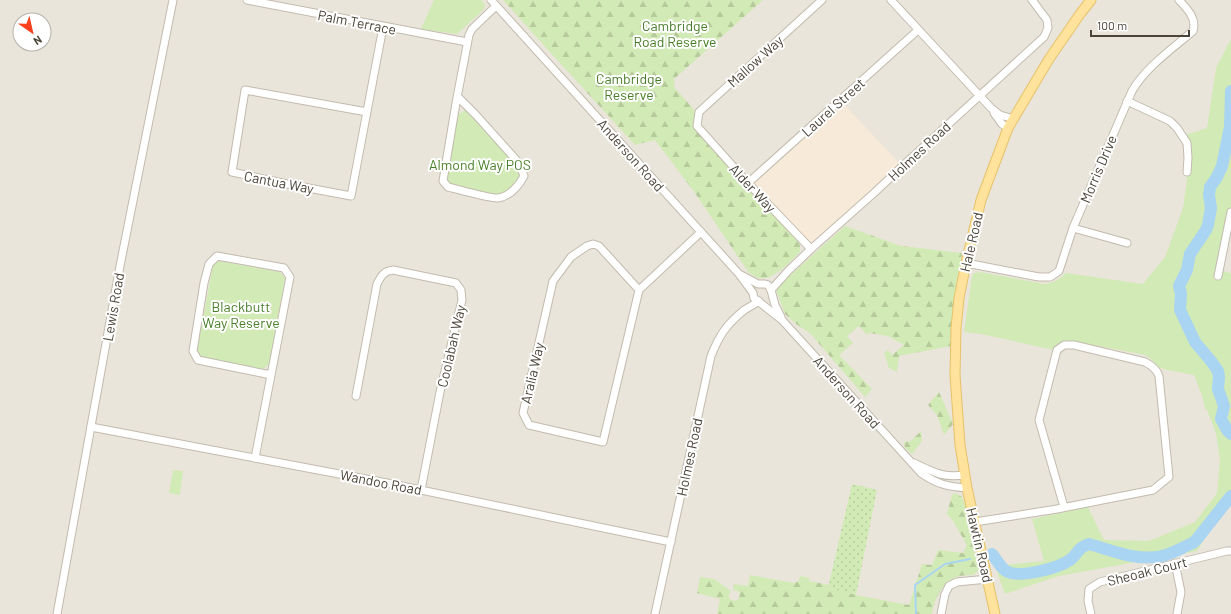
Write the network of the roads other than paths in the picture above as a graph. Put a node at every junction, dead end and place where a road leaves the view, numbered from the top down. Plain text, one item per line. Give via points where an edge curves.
1 (173, 0) edge
2 (247, 0) edge
3 (491, 0) edge
4 (822, 0) edge
5 (891, 0) edge
6 (1032, 0) edge
7 (1091, 0) edge
8 (1098, 0) edge
9 (1179, 0) edge
10 (496, 6) junction
11 (382, 27) junction
12 (918, 30) junction
13 (1069, 31) junction
14 (467, 42) junction
15 (979, 96) junction
16 (458, 97) junction
17 (1127, 101) junction
18 (991, 108) junction
19 (367, 112) junction
20 (1014, 119) junction
21 (697, 126) joint
22 (1008, 128) junction
23 (1186, 172) dead end
24 (748, 183) junction
25 (1231, 212) edge
26 (1073, 228) junction
27 (701, 232) junction
28 (1127, 243) dead end
29 (811, 249) junction
30 (966, 263) junction
31 (788, 271) junction
32 (739, 274) junction
33 (1218, 276) dead end
34 (761, 284) junction
35 (639, 290) junction
36 (771, 291) junction
37 (753, 294) junction
38 (759, 301) junction
39 (745, 310) junction
40 (782, 320) junction
41 (271, 375) junction
42 (356, 396) dead end
43 (91, 427) junction
44 (255, 458) junction
45 (912, 462) junction
46 (964, 475) junction
47 (967, 488) junction
48 (421, 490) junction
49 (1064, 507) junction
50 (975, 522) junction
51 (671, 542) junction
52 (1231, 551) edge
53 (1175, 563) junction
54 (988, 579) junction
55 (57, 614) edge
56 (655, 614) edge
57 (941, 614) edge
58 (995, 614) edge
59 (1091, 614) edge
60 (1177, 614) edge

1 - 43 street, Lewis Road
2 - 11 street, Palm Terrace
3 - 10 street, Anderson Road
4 - 21 street, Mallow Way via 699,112
5 - 12 street
6 - 15 street, Holmes Road via 1047,20 1048,28 1044,37
7 - 13 main road, Hale Road
8 - 13 main road, Hale Road
9 - 17 street, Morris Drive via 1191,13 1193,31 1137,82
10 - 14 street via 472,29
10 - 27 street, Anderson Road
11 - 14 street, Palm Terrace
11 - 19 street, Cantua Way
12 - 15 street
12 - 24 street, Laurel Street
13 - 20 main road, Hale Road via 1049,59
14 - 16 street
15 - 18 street
15 - 29 street, Holmes Road
16 - 16 street via 443,181 448,187 496,198 509,194 524,176 519,163
17 - 23 street via 1170,121 1177,128 1186,143
17 - 26 street, Morris Drive
18 - 20 street via 1000,115
18 - 22 street
19 - 19 street, Cantua Way via 351,196 232,172 245,90
20 - 22 main road, Hale Road
21 - 24 street, Alder Way
22 - 30 main road, Hale Road via 981,200
24 - 29 street, Alder Way
25 - 33 street
26 - 28 street
26 - 30 street, Morris Drive via 1059,271 1050,277
27 - 32 street, Anderson Road
27 - 35 street
29 - 31 street, Holmes Road
30 - 46 main road, Hale Road via 959,298 955,375
31 - 34 street, Holmes Road
31 - 36 street, Holmes Road
32 - 34 street, Anderson Road
32 - 37 street, Anderson Road
34 - 36 street, Anderson Road via 768,286
34 - 37 street via 753,288
35 - 35 street, Aralia Way via 603,442 529,425 523,413 553,281 571,257 586,246 599,246
36 - 38 street via 771,296 767,300
36 - 40 street, Anderson Road
37 - 38 street, Anderson Road
37 - 39 street, Holmes Road
38 - 39 street, Holmes Road
38 - 40 street, Anderson Road
39 - 51 street, Holmes Road via 724,329 711,356
40 - 45 street, Anderson Road
41 - 41 street via 290,277 284,268 217,256 209,264 204,283 193,351 198,360
41 - 44 street
42 - 48 street, Coolabah Way via 377,284 383,274 393,270 456,283 461,290 462,300 440,392
43 - 44 street, Wandoo Road
43 - 55 street, Lewis Road
44 - 48 street, Wandoo Road
45 - 46 street, Anderson Road via 937,474
45 - 47 street, Anderson Road via 921,473 934,481 950,487
46 - 47 main road, Hawtin Road
47 - 50 main road, Hawtin Road
48 - 51 street, Wandoo Road
49 - 49 street via 1153,490 1169,477 1159,376 1153,367 1145,362 1074,344 1064,345 1057,350 1039,420
49 - 50 street
50 - 54 main road, Hawtin Road
51 - 56 street, Holmes Road
52 - 53 street, Sheoak Court
53 - 59 street, Sheoak Court via 1100,582 1089,589
53 - 60 street via 1181,592
54 - 57 street via 957,582 949,586
54 - 58 main road, Hawtin Road

